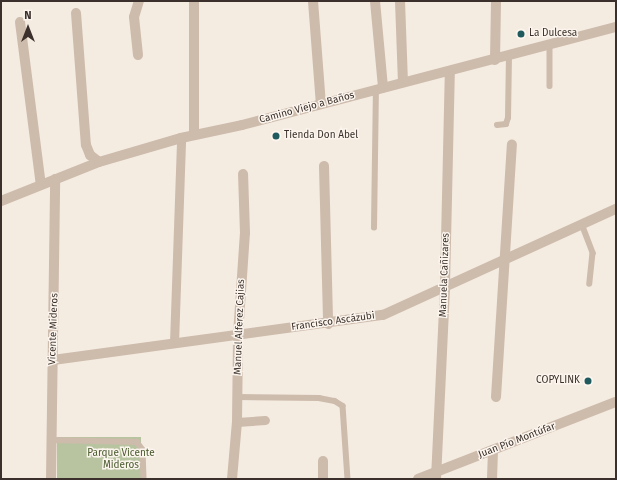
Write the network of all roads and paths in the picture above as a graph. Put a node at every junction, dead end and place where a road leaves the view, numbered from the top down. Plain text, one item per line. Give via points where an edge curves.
1 (139, 1) edge
2 (194, 1) edge
3 (313, 1) edge
4 (375, 1) edge
5 (400, 1) edge
6 (496, 1) edge
7 (76, 14) dead end
8 (20, 22) dead end
9 (616, 27) edge
10 (550, 45) junction
11 (138, 55) dead end
12 (509, 57) junction
13 (495, 60) junction
14 (450, 72) junction
15 (403, 82) junction
16 (550, 86) dead end
17 (380, 89) junction
18 (320, 104) junction
19 (497, 125) dead end
20 (194, 134) junction
21 (180, 138) junction
22 (512, 145) dead end
23 (99, 162) junction
24 (324, 166) dead end
25 (243, 174) dead end
26 (55, 179) junction
27 (41, 185) junction
28 (1, 201) edge
29 (616, 209) edge
30 (582, 224) junction
31 (374, 228) dead end
32 (506, 260) junction
33 (590, 284) dead end
34 (445, 285) junction
35 (328, 324) junction
36 (238, 335) junction
37 (174, 343) junction
38 (53, 360) junction
39 (237, 397) junction
40 (496, 397) dead end
41 (616, 402) edge
42 (266, 420) dead end
43 (237, 422) junction
44 (52, 440) junction
45 (493, 450) junction
46 (323, 461) dead end
47 (436, 476) edge
48 (51, 479) edge
49 (144, 479) edge
50 (232, 479) edge
51 (322, 479) edge
52 (348, 479) edge
53 (418, 479) edge
54 (492, 479) edge

1 - 11 street via 134,17
2 - 20 street
3 - 18 street
4 - 17 street
5 - 15 street
6 - 13 street
7 - 23 street via 86,144 90,155
8 - 27 street
9 - 10 street, Camino Viejo a Baños
10 - 12 street, Camino Viejo a Baños
10 - 16 lane
12 - 13 street, Camino Viejo a Baños
12 - 19 lane via 508,118 506,124
13 - 14 street, Camino Viejo a Baños
14 - 15 street, Camino Viejo a Baños
14 - 34 street, Manuela Cañizares
15 - 17 street, Camino Viejo a Baños
17 - 18 street, Camino Viejo a Baños
17 - 31 lane
18 - 20 street, Camino Viejo a Baños via 242,125
20 - 21 street, Camino Viejo a Baños
21 - 23 street, Camino Viejo a Baños
21 - 37 street
22 - 32 street
23 - 26 street, Camino Viejo a Baños
24 - 35 street
25 - 36 street, Manuel Alferez Cajias via 245,233
26 - 27 street, Camino Viejo a Baños
26 - 38 street, Vicente Mideros
27 - 28 street, Camino Viejo a Baños
29 - 30 street, Francisco Ascázubi
30 - 32 street, Francisco Ascázubi
30 - 33 lane via 593,252
32 - 34 street, Francisco Ascázubi
32 - 40 street
34 - 35 street, Francisco Ascázubi via 383,315
34 - 47 street, Manuela Cañizares
35 - 36 street, Francisco Ascázubi
36 - 37 street, Francisco Ascázubi
36 - 39 street, Manuel Alferez Cajias
37 - 38 street, Francisco Ascázubi
38 - 44 street, Vicente Mideros
39 - 43 street, Manuel Alferez Cajias
39 - 52 lane via 319,398 335,401 343,406
41 - 45 street, Juan Pío Montúfar
42 - 43 street
43 - 50 street, Manuel Alferez Cajias
44 - 48 street, Vicente Mideros
44 - 49 lane via 138,442 143,450
45 - 47 street, Juan Pío Montúfar
45 - 54 street
46 - 51 street
47 - 53 street, Juan Pío Montúfar

